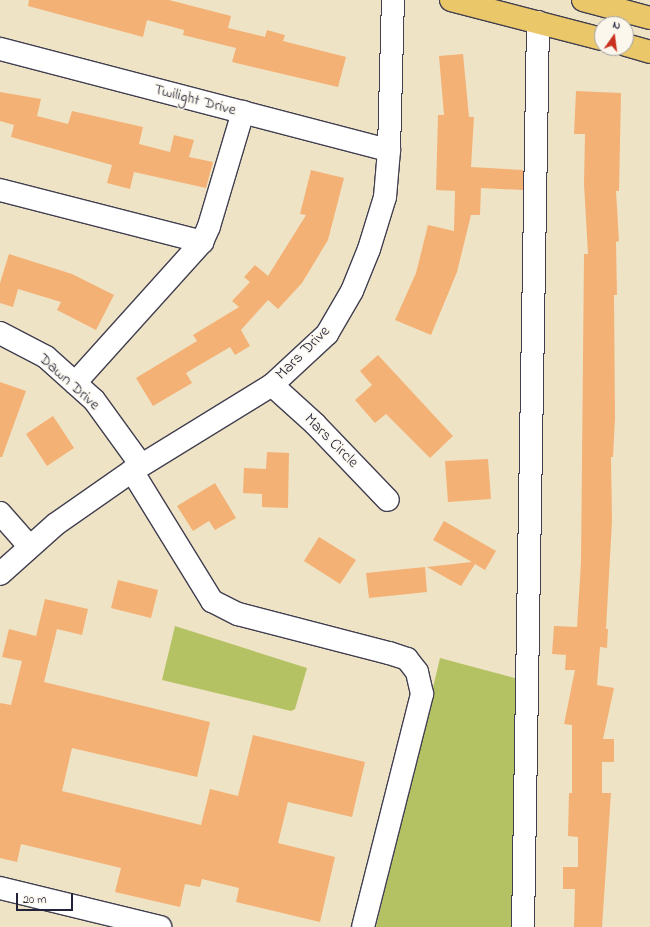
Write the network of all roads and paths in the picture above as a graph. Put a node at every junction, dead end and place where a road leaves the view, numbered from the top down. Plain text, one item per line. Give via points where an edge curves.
1 (393, 0) edge
2 (451, 0) edge
3 (583, 0) edge
4 (650, 18) edge
5 (538, 22) junction
6 (594, 37) edge
7 (634, 47) edge
8 (0, 49) edge
9 (650, 52) edge
10 (243, 112) junction
11 (389, 150) junction
12 (0, 190) edge
13 (202, 242) junction
14 (0, 333) edge
15 (75, 382) junction
16 (272, 385) junction
17 (136, 468) junction
18 (388, 500) dead end
19 (0, 513) edge
20 (30, 547) junction
21 (0, 574) edge
22 (0, 888) edge
23 (160, 927) edge
24 (363, 927) edge
25 (523, 927) edge

1 - 11 street, Mars Drive
2 - 5 main road
3 - 4 main road
5 - 6 main road
5 - 25 street
7 - 9 main road
8 - 10 street, Twilight Drive
10 - 11 street, Twilight Drive
10 - 13 street
11 - 16 street, Mars Drive via 385,198 352,291 327,334
12 - 13 street
13 - 15 street
14 - 15 street, Dawn Drive via 46,357
15 - 17 street, Dawn Drive via 94,400
16 - 17 street, Mars Drive
16 - 18 street, Mars Circle via 315,424
17 - 20 street, Mars Drive via 56,524
17 - 24 street, Dawn Drive via 212,601 238,614 407,659 416,672 422,686 422,694
19 - 20 street
20 - 21 street, Mars Drive
22 - 23 street

